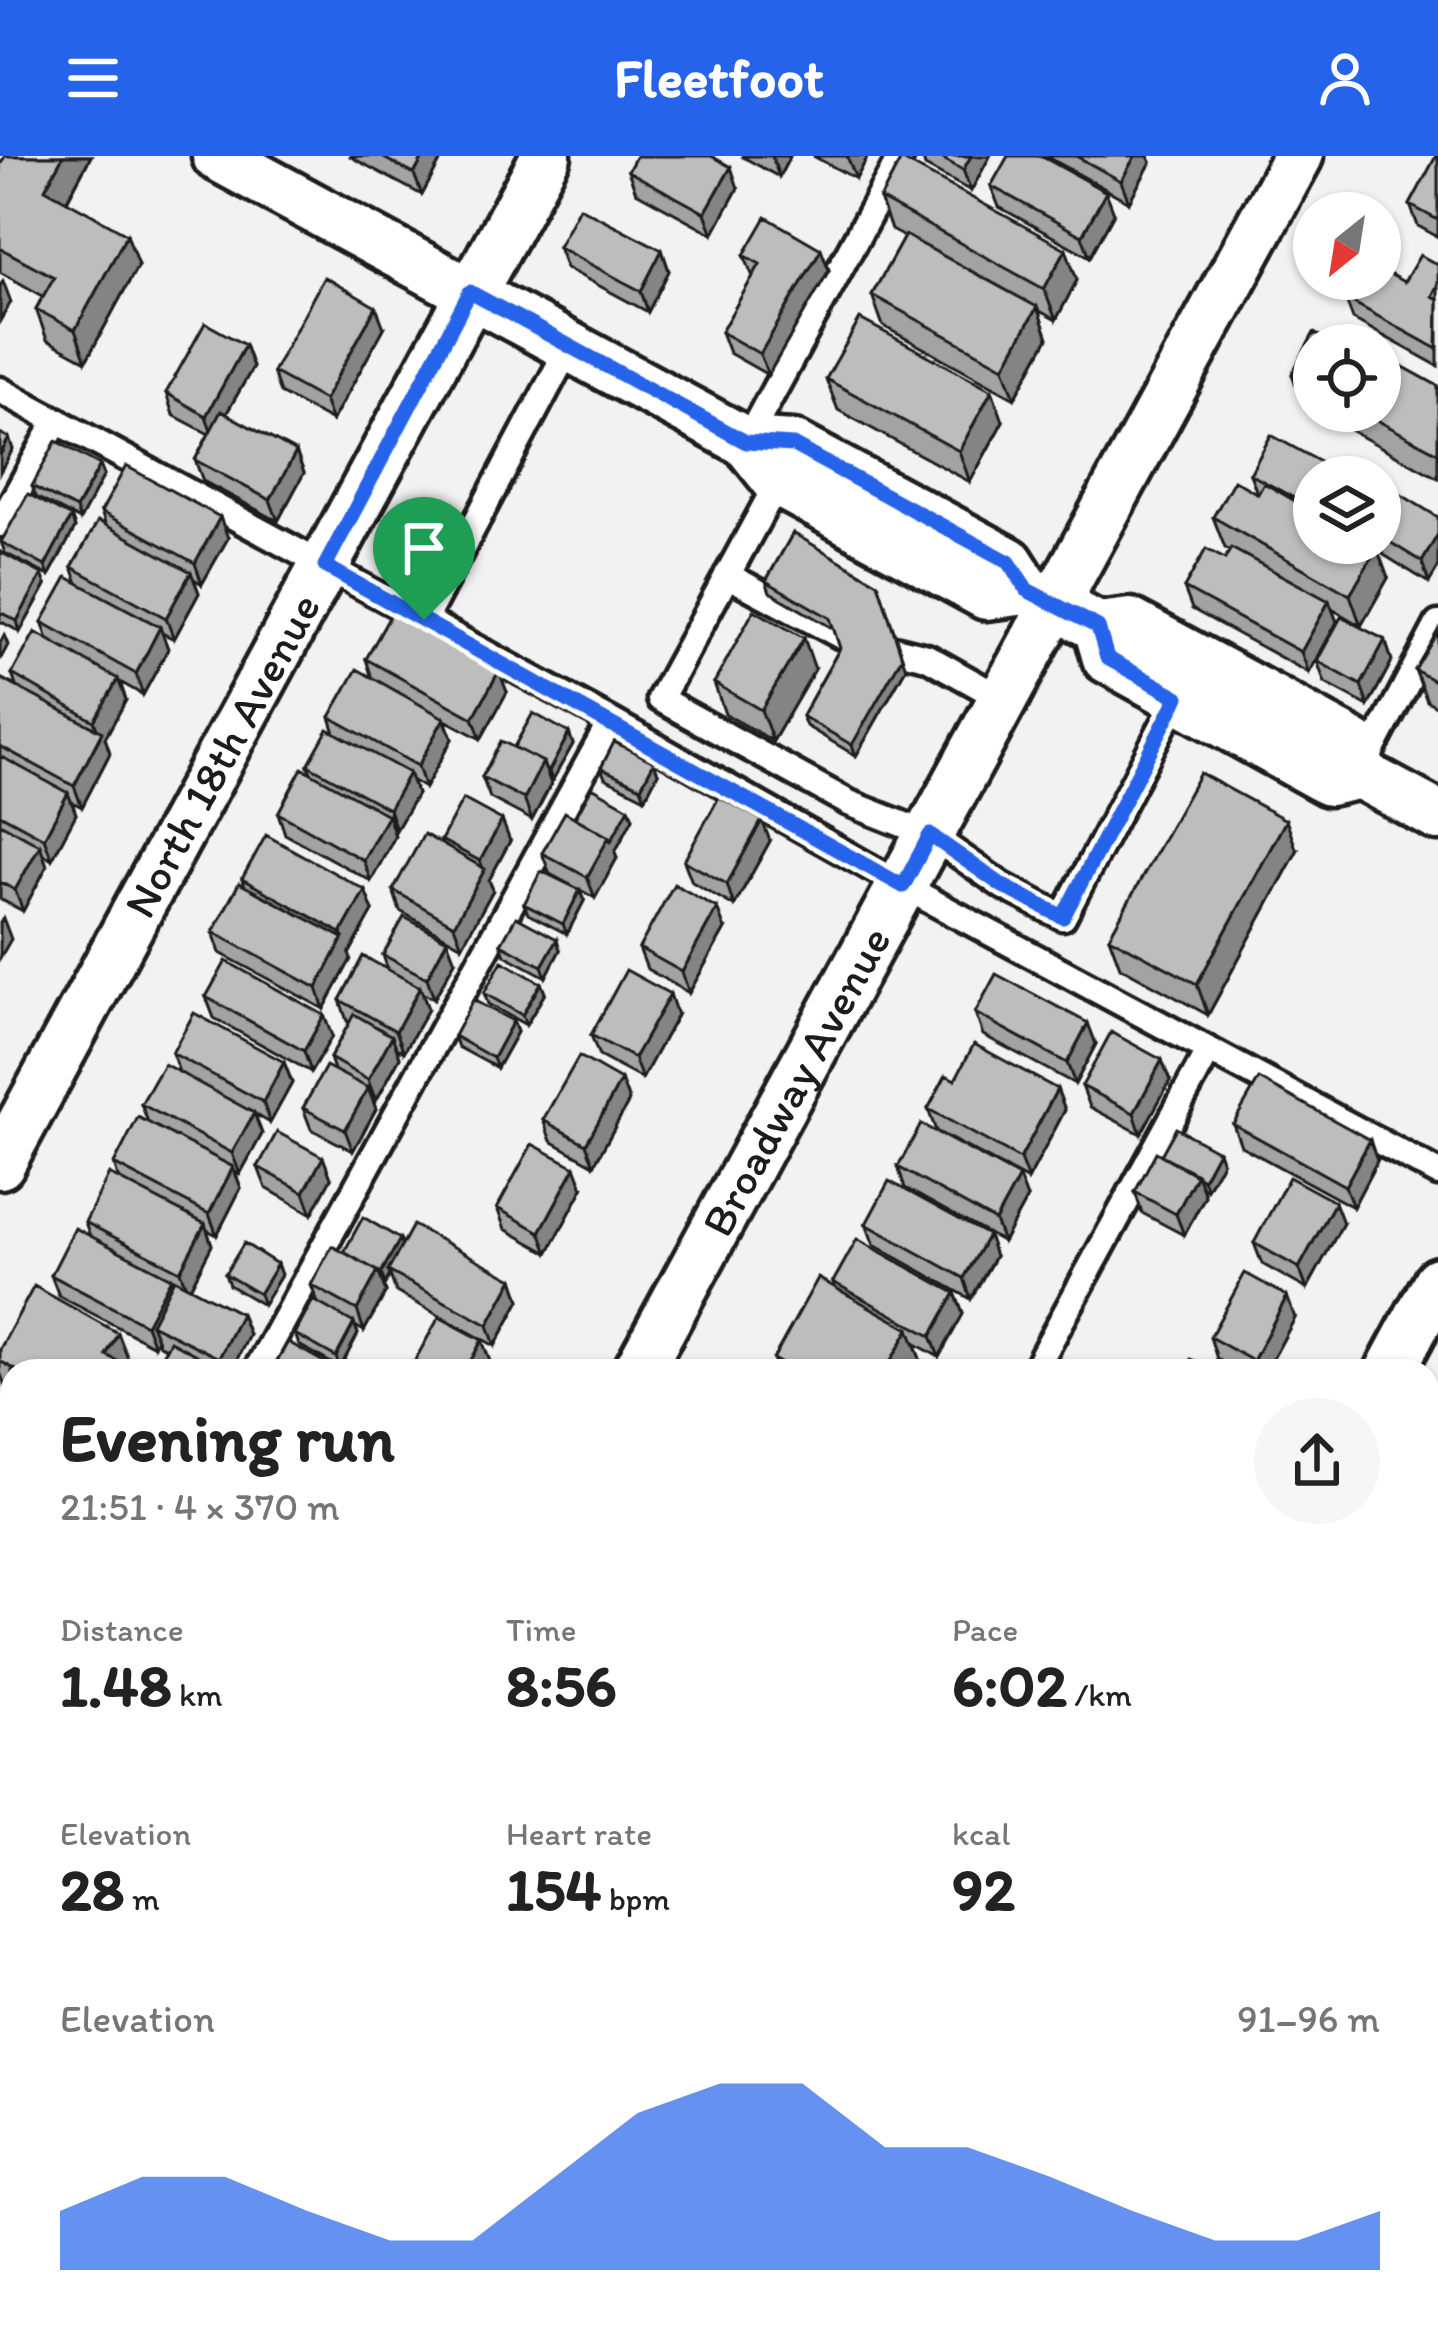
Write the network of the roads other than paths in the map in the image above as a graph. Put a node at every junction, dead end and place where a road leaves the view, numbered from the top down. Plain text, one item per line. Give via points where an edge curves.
1 (217, 156) edge
2 (546, 156) edge
3 (901, 156) edge
4 (1298, 156) edge
5 (470, 292) junction
6 (569, 346) junction
7 (0, 390) edge
8 (57, 420) junction
9 (746, 442) junction
10 (778, 482) junction
11 (0, 524) edge
12 (325, 566) junction
13 (727, 575) junction
14 (1041, 597) junction
15 (424, 620) junction
16 (1438, 623) edge
17 (1098, 627) junction
18 (1178, 697) junction
19 (1004, 700) junction
20 (610, 721) junction
21 (1360, 774) junction
22 (1438, 816) edge
23 (930, 835) junction
24 (903, 886) junction
25 (1210, 1050) junction
26 (0, 1164) edge
27 (1438, 1174) edge
28 (1438, 1282) edge
29 (263, 1359) edge
30 (645, 1359) edge
31 (1041, 1359) edge
32 (1396, 1359) edge

1 - 5 street
2 - 5 street, North 18th Avenue
3 - 9 lane
4 - 14 street, Broadway Avenue
5 - 6 street
5 - 12 street, North 18th Avenue
6 - 9 street
6 - 15 lane
7 - 8 lane
8 - 11 lane
8 - 12 lane
9 - 10 street
9 - 14 street via 793,445 1009,562
10 - 13 lane
10 - 14 street via 986,595
12 - 15 lane
12 - 26 street, North 18th Avenue
13 - 19 lane via 841,636 928,657
13 - 23 lane via 660,699 848,803
14 - 17 street
14 - 19 street, Broadway Avenue
15 - 20 lane
16 - 21 lane
17 - 18 street via 1107,658
17 - 21 street via 1130,623 1341,737 1358,747
18 - 21 street via 1329,781
18 - 23 lane via 1063,917
19 - 23 street, Broadway Avenue
20 - 24 lane
20 - 29 lane
21 - 22 street
23 - 24 street, Broadway Avenue
24 - 25 lane
24 - 30 street, Broadway Avenue
25 - 27 lane
25 - 31 lane
28 - 32 street

